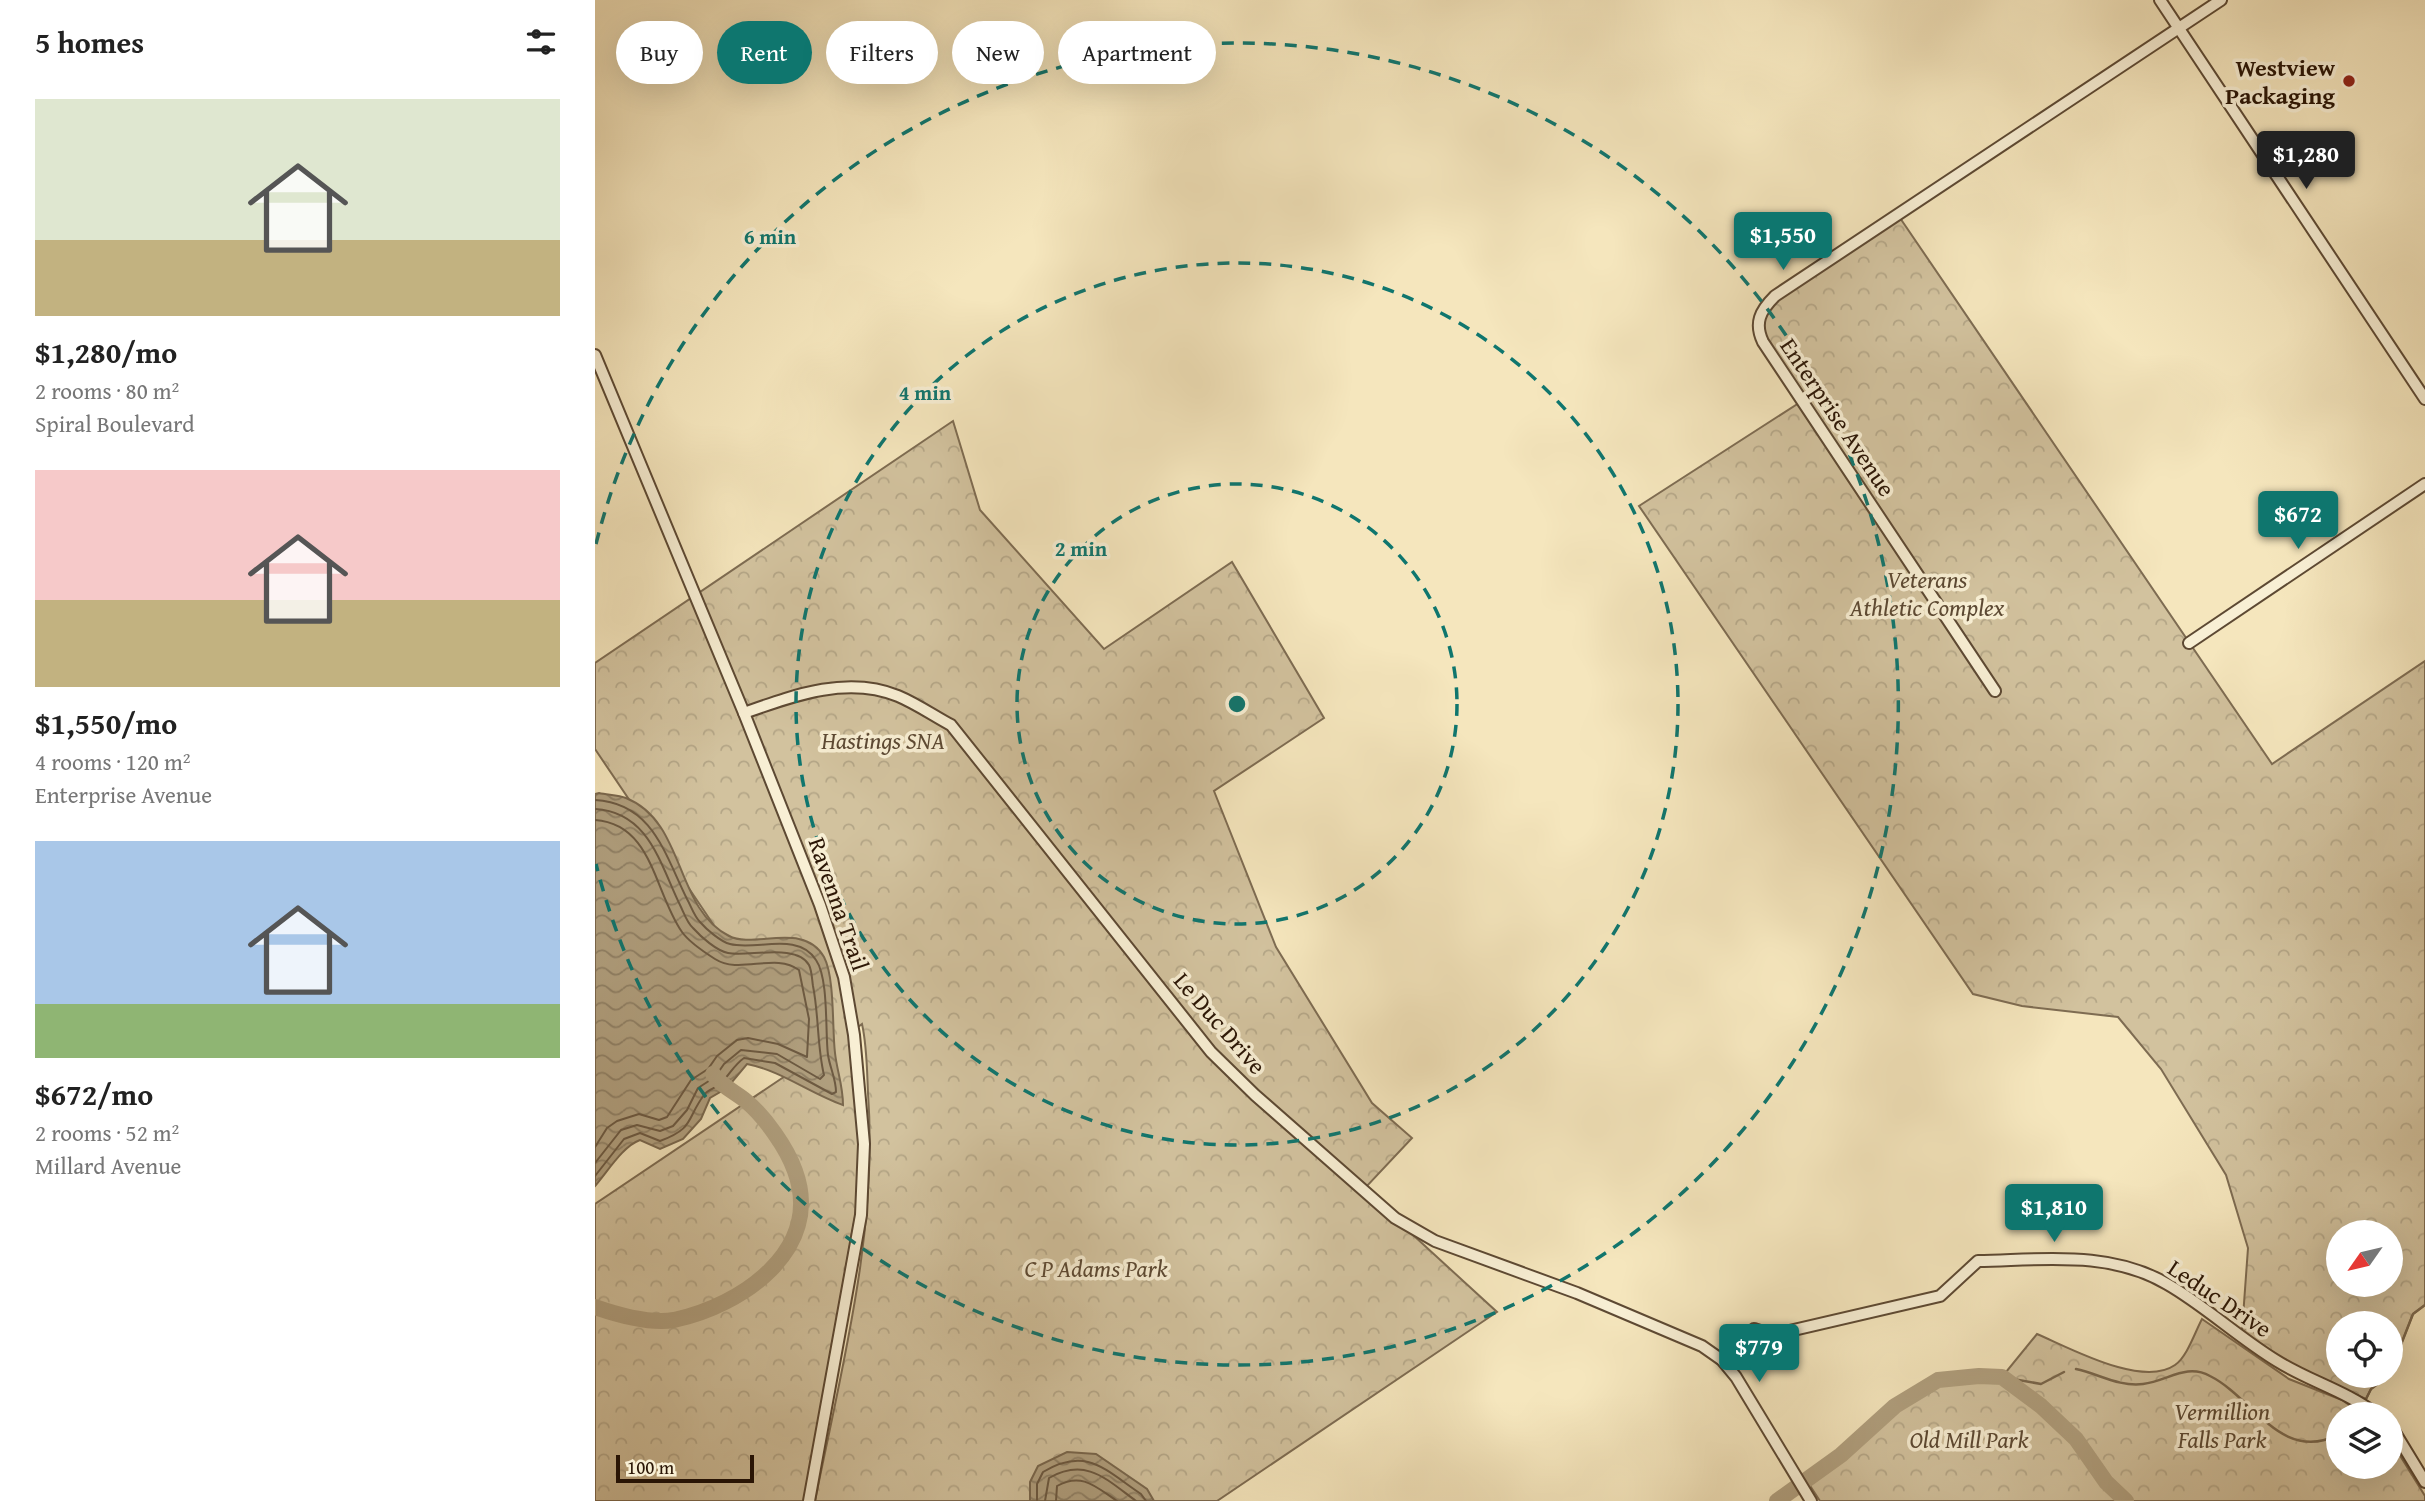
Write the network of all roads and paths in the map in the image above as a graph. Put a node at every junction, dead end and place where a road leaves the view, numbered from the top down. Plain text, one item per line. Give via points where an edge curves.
1 (2160, 0) edge
2 (2221, 0) edge
3 (2179, 28) junction
4 (595, 355) edge
5 (2425, 399) edge
6 (2425, 484) edge
7 (2189, 643) dead end
8 (1995, 691) dead end
9 (744, 713) junction
10 (1722, 1360) junction
11 (2356, 1402) edge
12 (2403, 1446) edge
13 (2425, 1482) edge
14 (809, 1501) edge
15 (1811, 1501) edge

1 - 3 street
2 - 3 street, Enterprise Avenue
3 - 5 street
3 - 8 street, Enterprise Avenue via 1775,296 1758,320 1763,342
4 - 9 street, Ravenna Trail
6 - 7 street
9 - 10 street, Le Duc Drive via 809,690 872,689 898,696 951,725 1211,1052 1395,1218 1435,1241 1668,1331
9 - 14 street, Ravenna Trail via 844,977 864,1144 861,1214
10 - 11 street, Leduc Drive via 1754,1329 1772,1335 1941,1296 1978,1261 2091,1259 2136,1269 2168,1284 2241,1340
10 - 15 street
12 - 13 street

